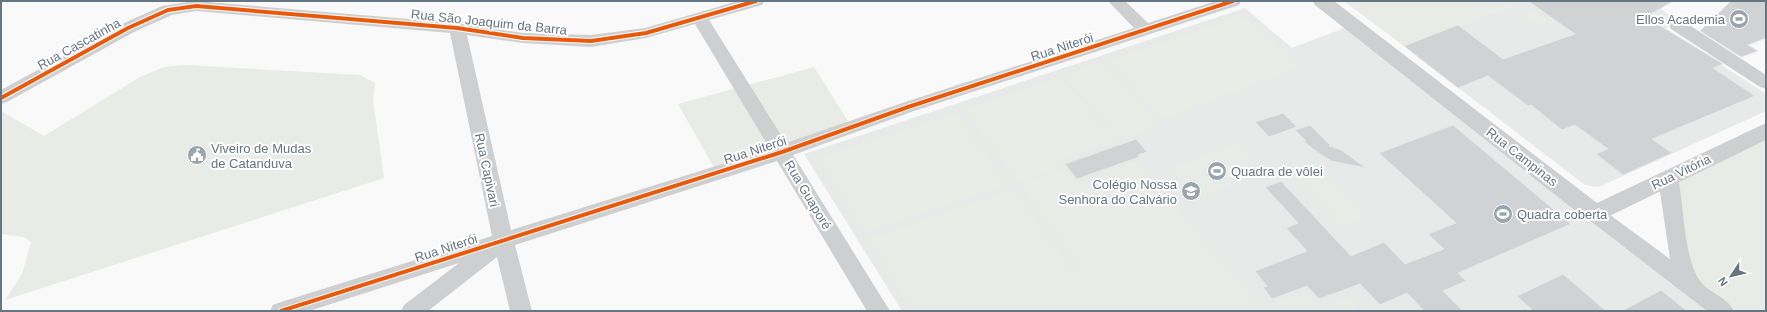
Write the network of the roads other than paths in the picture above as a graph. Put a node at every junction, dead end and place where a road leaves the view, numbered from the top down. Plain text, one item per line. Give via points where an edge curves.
1 (756, 1) edge
2 (1116, 1) edge
3 (1233, 1) edge
4 (1322, 1) edge
5 (168, 5) edge
6 (699, 18) junction
7 (1677, 25) dead end
8 (457, 28) junction
9 (1146, 30) junction
10 (1766, 83) edge
11 (1, 98) edge
12 (1766, 131) edge
13 (782, 152) junction
14 (1668, 178) junction
15 (1596, 214) junction
16 (502, 240) junction
17 (1693, 288) junction
18 (281, 311) edge
19 (412, 311) edge
20 (521, 311) edge
21 (879, 311) edge
22 (1723, 311) edge

1 - 6 street, Rua São Joaquim da Barra
2 - 9 street
3 - 9 street, Rua Niterói
4 - 15 street, Rua Campinas
5 - 8 street, Rua São Joaquim da Barra
5 - 11 street, Rua Cascatinha
6 - 8 street, Rua São Joaquim da Barra via 646,33 591,41 523,38
6 - 13 street, Rua Guaporé
7 - 10 street
8 - 16 street, Rua Capivari
9 - 13 street, Rua Niterói via 908,107
12 - 14 street, Rua Vitória
13 - 16 street, Rua Niterói
13 - 21 street, Rua Guaporé
14 - 15 street, Rua Vitória
14 - 17 street via 1680,256
15 - 17 street, Rua Campinas
16 - 18 street, Rua Niterói
16 - 19 street
16 - 20 street, Rua Capivari
17 - 22 street, Rua Campinas

